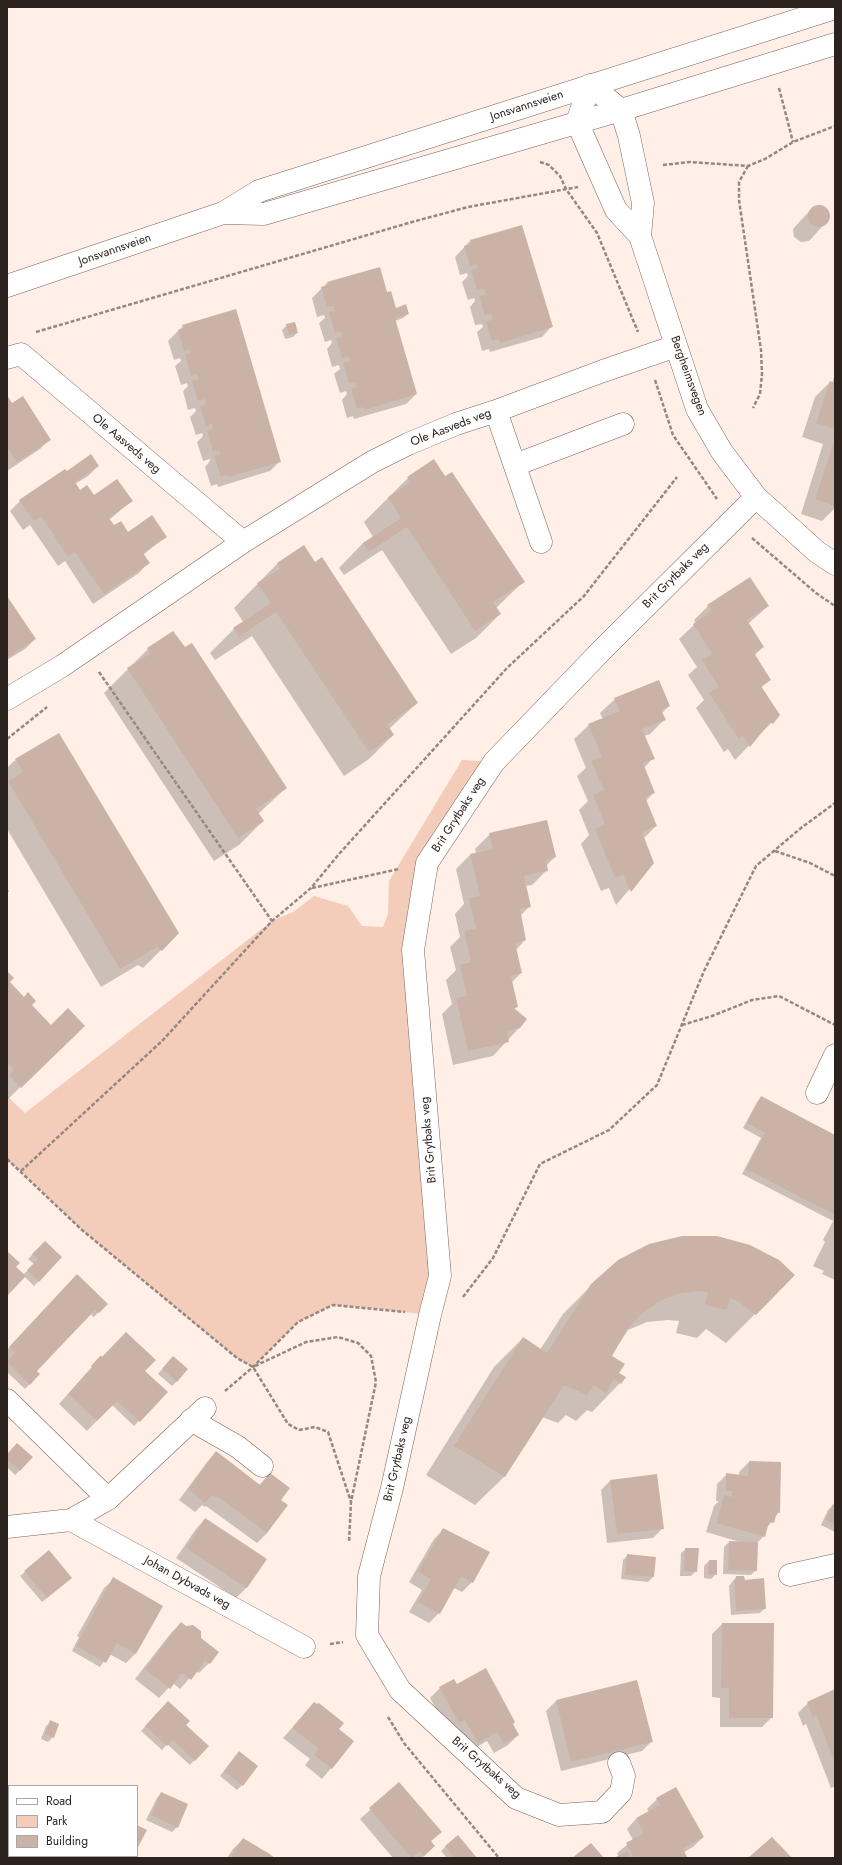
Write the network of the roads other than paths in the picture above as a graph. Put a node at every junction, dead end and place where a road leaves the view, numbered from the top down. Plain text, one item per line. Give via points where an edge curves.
1 (835, 8) edge
2 (835, 44) edge
3 (590, 85) junction
4 (621, 110) junction
5 (577, 122) junction
6 (223, 213) junction
7 (640, 236) junction
8 (7, 286) edge
9 (676, 346) junction
10 (7, 358) edge
11 (496, 411) junction
12 (623, 424) dead end
13 (515, 465) junction
14 (756, 498) junction
15 (243, 542) junction
16 (541, 542) dead end
17 (835, 564) edge
18 (7, 699) edge
19 (835, 1055) edge
20 (817, 1093) dead end
21 (7, 1400) edge
22 (262, 1466) dead end
23 (108, 1499) junction
24 (71, 1520) junction
25 (7, 1527) edge
26 (835, 1565) edge
27 (790, 1575) dead end
28 (304, 1647) road end
29 (619, 1763) dead end

1 - 3 street, Jonsvannsveien
2 - 4 street, Jonsvannsveien
3 - 4 street
3 - 5 street
3 - 6 street, Jonsvannsveien via 259,190
4 - 5 street, Jonsvannsveien
4 - 7 street, Bergheimsvegen via 643,203
5 - 6 street, Jonsvannsveien via 264,214
5 - 7 street, Bergheimsvegen via 616,210
6 - 8 street, Jonsvannsveien
7 - 9 street, Bergheimsvegen
9 - 11 street, Ole Aasveds veg
9 - 14 street, Bergheimsvegen via 697,409 722,452
10 - 15 street, Ole Aasveds veg via 21,354
11 - 13 street
11 - 15 street, Ole Aasveds veg via 456,424 372,462
12 - 13 street
13 - 16 street
14 - 17 street, Bergheimsvegen via 817,552
14 - 29 street, Brit Grytbaks veg via 601,651 494,762 427,863 413,950 440,1276 392,1488 369,1576 367,1635 400,1690 516,1798 559,1815 602,1812 621,1792 624,1776
15 - 18 street, Ole Aasveds veg via 85,652
19 - 20 street
21 - 23 street
22 - 23 street via 198,1414
23 - 24 street
24 - 25 street
24 - 28 street, Johan Dybvads veg
26 - 27 street

